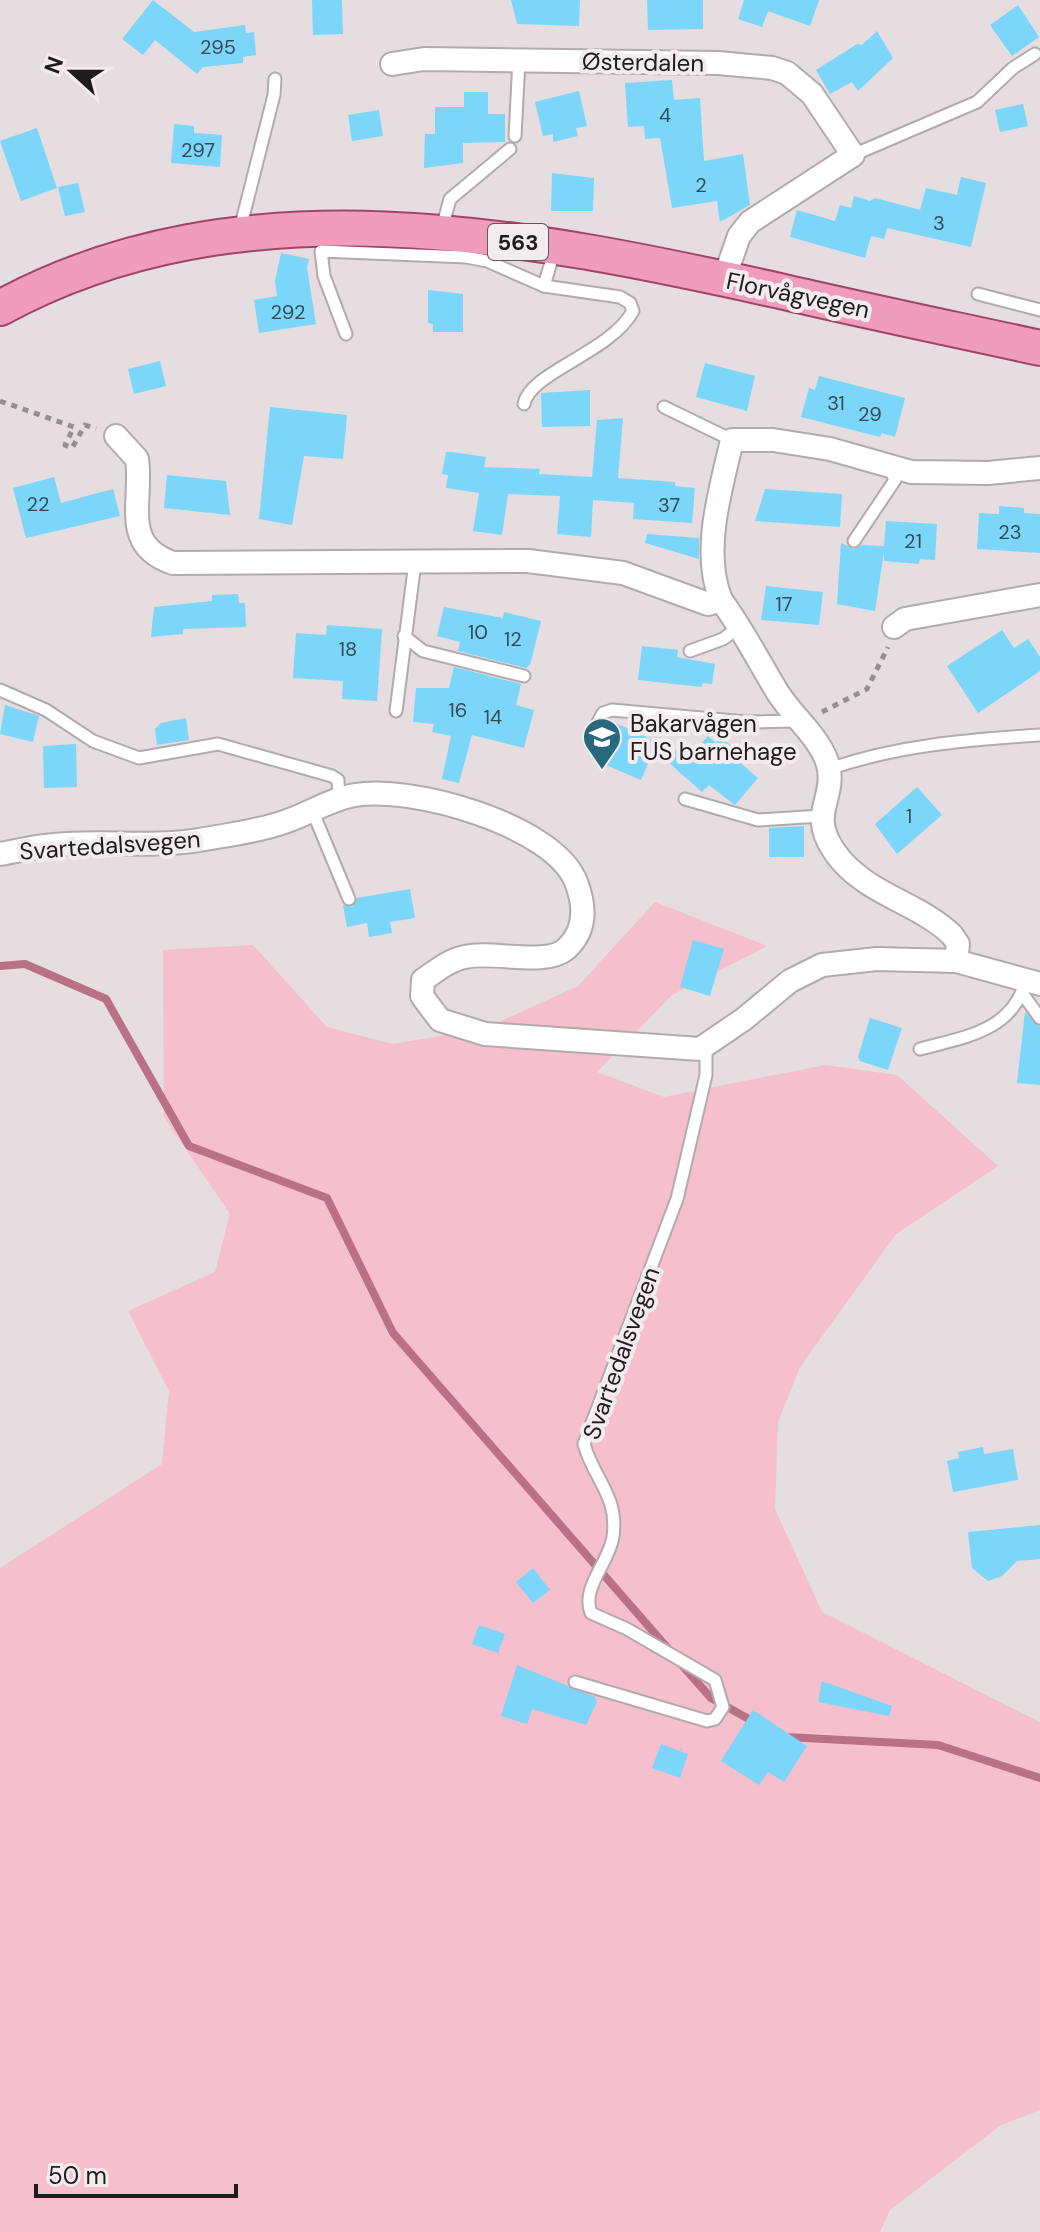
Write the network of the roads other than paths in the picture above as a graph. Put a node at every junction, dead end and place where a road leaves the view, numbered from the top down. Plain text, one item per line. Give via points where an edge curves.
1 (1035, 54) dead end
2 (519, 60) junction
3 (392, 64) dead end
4 (275, 79) dead end
5 (515, 136) dead end
6 (510, 149) dead end
7 (853, 155) junction
8 (238, 233) junction
9 (442, 233) junction
10 (555, 247) junction
11 (724, 279) junction
12 (544, 286) junction
13 (978, 294) dead end
14 (0, 308) edge
15 (1040, 310) edge
16 (346, 334) dead end
17 (1040, 348) edge
18 (524, 404) dead end
19 (664, 407) dead end
20 (116, 436) road end
21 (732, 440) junction
22 (1040, 468) edge
23 (890, 469) junction
24 (854, 541) dead end
25 (415, 562) junction
26 (1040, 595) edge
27 (721, 600) junction
28 (740, 626) junction
29 (894, 627) road end
30 (404, 636) junction
31 (690, 651) dead end
32 (524, 676) dead end
33 (0, 690) edge
34 (396, 711) dead end
35 (798, 721) junction
36 (597, 724) dead end
37 (1040, 735) edge
38 (829, 769) junction
39 (685, 799) dead end
40 (339, 800) junction
41 (312, 809) junction
42 (821, 816) junction
43 (0, 854) edge
44 (349, 899) dead end
45 (956, 961) junction
46 (1029, 985) edge
47 (1040, 1018) edge
48 (706, 1046) junction
49 (920, 1049) dead end
50 (575, 1682) dead end

1 - 7 lane via 977,102
2 - 3 street, Østerdalen
2 - 5 lane
2 - 7 street, Østerdalen via 772,68 812,94
4 - 8 lane
6 - 9 lane via 450,199
7 - 11 street via 750,222 739,236
8 - 9 main road, Florvågvegen / 563
8 - 14 main road, Florvågvegen / 563 via 109,261
9 - 10 main road, Florvågvegen / 563
10 - 11 main road, Florvågvegen / 563
10 - 12 lane
11 - 17 main road, Florvågvegen / 563
12 - 16 lane via 466,257 321,251 324,276
12 - 18 lane via 620,297 633,311 590,354 531,387
13 - 15 lane
19 - 21 lane
20 - 25 street via 137,459 138,534 160,559 188,565
21 - 23 street via 830,449
21 - 27 street via 714,522
22 - 23 street via 988,473
23 - 24 lane via 895,480
25 - 27 street via 528,561 606,570 647,579 708,604
25 - 30 lane
26 - 29 street via 905,619
27 - 28 street
28 - 31 lane via 723,639
28 - 35 street
30 - 32 lane via 423,651
30 - 34 lane
33 - 40 lane via 123,753 162,757 218,744 332,776 338,780
35 - 36 lane via 746,722 612,710
35 - 38 street
37 - 38 lane via 925,744
38 - 42 street
39 - 42 lane via 758,820
40 - 41 street, Svartedalsvegen
40 - 48 street, Svartedalsvegen via 397,796 466,811 547,847 573,875 584,911 566,949 542,957 484,954 447,963 423,980 421,988 440,1020 499,1036
41 - 43 street, Svartedalsvegen via 278,824 197,840 54,845
41 - 44 lane
42 - 45 street via 827,838 850,869 952,935 958,944
45 - 46 street
45 - 48 street via 877,959 810,968
46 - 47 lane
46 - 49 lane via 1012,1012 987,1030
48 - 50 lane, Svartedalsvegen via 706,1075 677,1199 584,1444 611,1500 613,1534 587,1596 591,1613 715,1680 723,1707 707,1721

